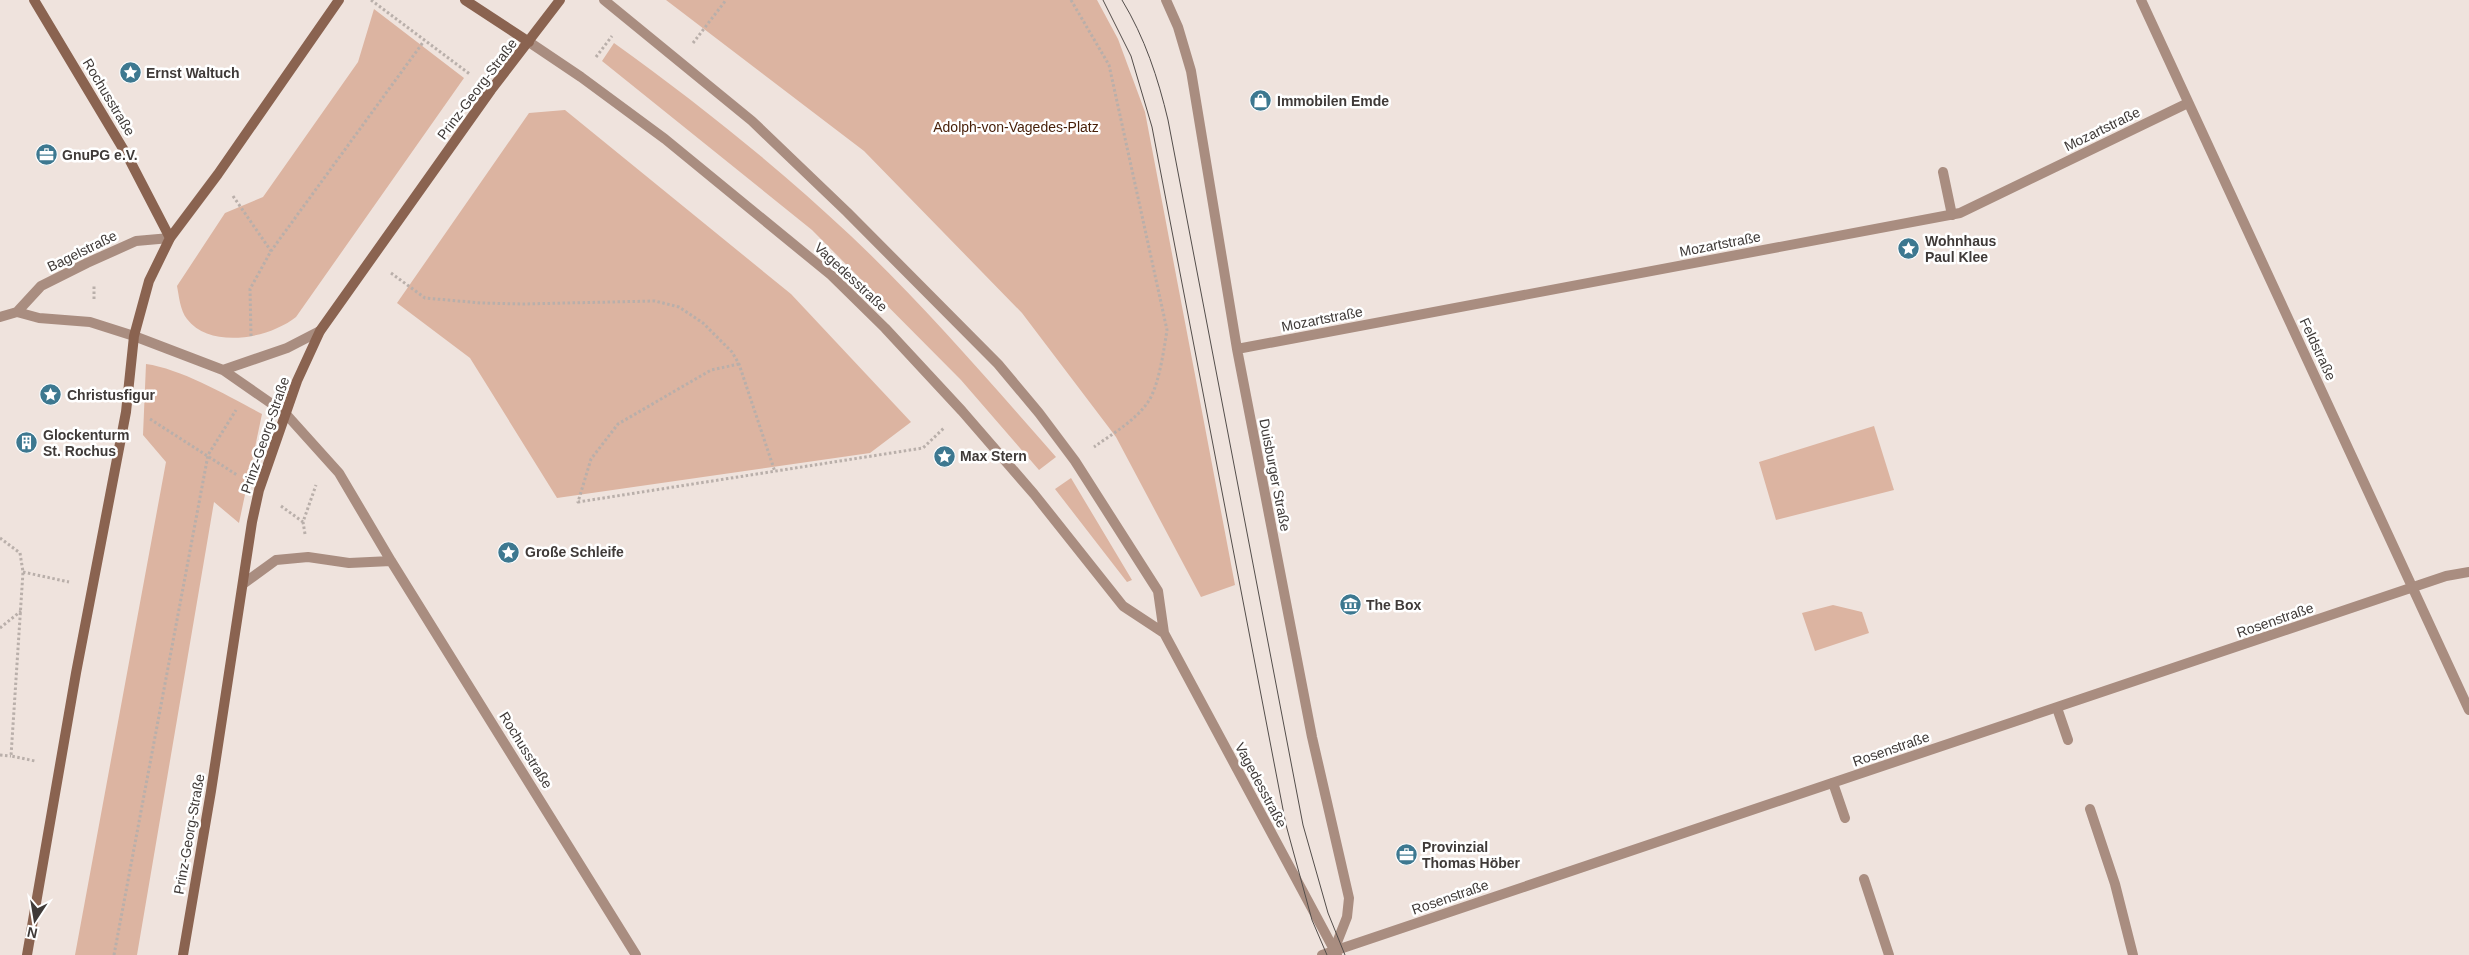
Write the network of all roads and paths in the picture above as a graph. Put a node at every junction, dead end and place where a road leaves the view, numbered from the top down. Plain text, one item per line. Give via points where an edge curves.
1 (34, 0) edge
2 (338, 0) edge
3 (371, 0) edge
4 (465, 0) edge
5 (560, 0) edge
6 (604, 0) edge
7 (726, 0) edge
8 (1072, 0) edge
9 (1166, 0) edge
10 (2141, 0) edge
11 (609, 40) dead end
12 (424, 41) junction
13 (529, 42) junction
14 (596, 57) dead end
15 (680, 61) junction
16 (468, 72) dead end
17 (2188, 103) junction
18 (1943, 172) dead end
19 (218, 174) junction
20 (1952, 215) junction
21 (170, 238) junction
22 (271, 251) junction
23 (371, 259) junction
24 (87, 263) junction
25 (17, 312) junction
26 (0, 317) edge
27 (90, 322) junction
28 (320, 331) junction
29 (134, 336) junction
30 (1236, 349) junction
31 (251, 362) junction
32 (739, 364) junction
33 (223, 370) junction
34 (245, 384) junction
35 (126, 412) junction
36 (962, 412) junction
37 (285, 413) junction
38 (208, 455) junction
39 (326, 458) junction
40 (1075, 461) junction
41 (775, 472) junction
42 (259, 490) junction
43 (303, 522) junction
44 (0, 538) edge
45 (308, 557) junction
46 (391, 561) junction
47 (24, 572) junction
48 (2469, 572) edge
49 (57, 579) dead end
50 (243, 584) junction
51 (2413, 587) junction
52 (21, 611) junction
53 (0, 628) edge
54 (1164, 633) junction
55 (2058, 708) junction
56 (2469, 710) edge
57 (2068, 740) dead end
58 (0, 755) edge
59 (11, 756) junction
60 (61, 766) junction
61 (1833, 783) junction
62 (2090, 809) dead end
63 (1845, 818) dead end
64 (1864, 879) dead end
65 (1336, 953) edge
66 (27, 955) edge
67 (114, 955) edge
68 (183, 955) edge
69 (636, 955) edge
70 (1322, 955) edge
71 (1889, 955) edge
72 (2133, 955) edge

1 - 21 main road, Rochusstraße via 128,157
2 - 19 main road
3 - 12 path
4 - 13 main road, Vagedesstraße
5 - 13 main road, Prinz-Georg-Straße
6 - 15 street, Vagedesstraße
7 - 15 path
8 - 40 path via 1109,65 1167,330 1163,360 1149,401 1133,418
9 - 30 street, Duisburger Straße via 1191,71
10 - 17 street, Feldstraße
11 - 14 path
12 - 16 path
12 - 22 path
13 - 23 main road, Prinz-Georg-Straße
13 - 36 street, Vagedesstraße via 665,139 831,275
15 - 40 street, Vagedesstraße via 752,121 998,364
17 - 20 street, Mozartstraße
17 - 51 street, Feldstraße
18 - 20 street
19 - 21 main road
19 - 22 path
20 - 30 street, Mozartstraße
21 - 24 street, Bagelstraße via 136,241
21 - 29 main road via 149,281
22 - 31 path via 250,289
23 - 28 main road, Prinz-Georg-Straße
23 - 32 path via 425,298 523,304 655,301 679,308 703,323 732,352
24 - 25 street, Bagelstraße via 41,286
24 - 27 path via 95,290
25 - 26 street
25 - 27 street via 39,318
27 - 29 street
28 - 31 street
28 - 37 main road, Prinz-Georg-Straße
29 - 33 street, Rochusstraße
29 - 35 main road
30 - 65 street, Duisburger Straße via 1312,737 1349,898
31 - 33 street
32 - 41 path
32 - 41 path via 711,370 618,424 591,459 578,502
33 - 34 street, Rochusstraße
34 - 37 street, Rochusstraße
34 - 38 path via 237,408
35 - 38 path via 147,417
35 - 60 main road
36 - 41 path via 923,448
36 - 54 street, Vagedesstraße via 1034,494 1123,606
37 - 39 street, Rochusstraße
37 - 42 main road, Prinz-Georg-Straße
38 - 42 path
38 - 67 path
39 - 43 path
39 - 46 street, Rochusstraße via 340,473
40 - 54 street, Vagedesstraße via 1158,591
42 - 43 path
42 - 50 main road, Prinz-Georg-Straße
43 - 45 path
44 - 47 path via 20,553
45 - 46 street via 350,563
45 - 50 street via 276,560
46 - 69 street, Rochusstraße
47 - 49 path
47 - 52 path
48 - 51 street, Rosenstraße
50 - 68 main road, Prinz-Georg-Straße
51 - 55 street, Rosenstraße
51 - 56 street, Feldstraße
52 - 53 path
52 - 59 path
54 - 65 street, Vagedesstraße
55 - 57 street
55 - 61 street, Rosenstraße
58 - 59 path
59 - 60 path
60 - 66 main road
61 - 63 street
61 - 65 street, Rosenstraße
62 - 72 street via 2115,884
64 - 71 street
65 - 70 street, Rosenstraße

